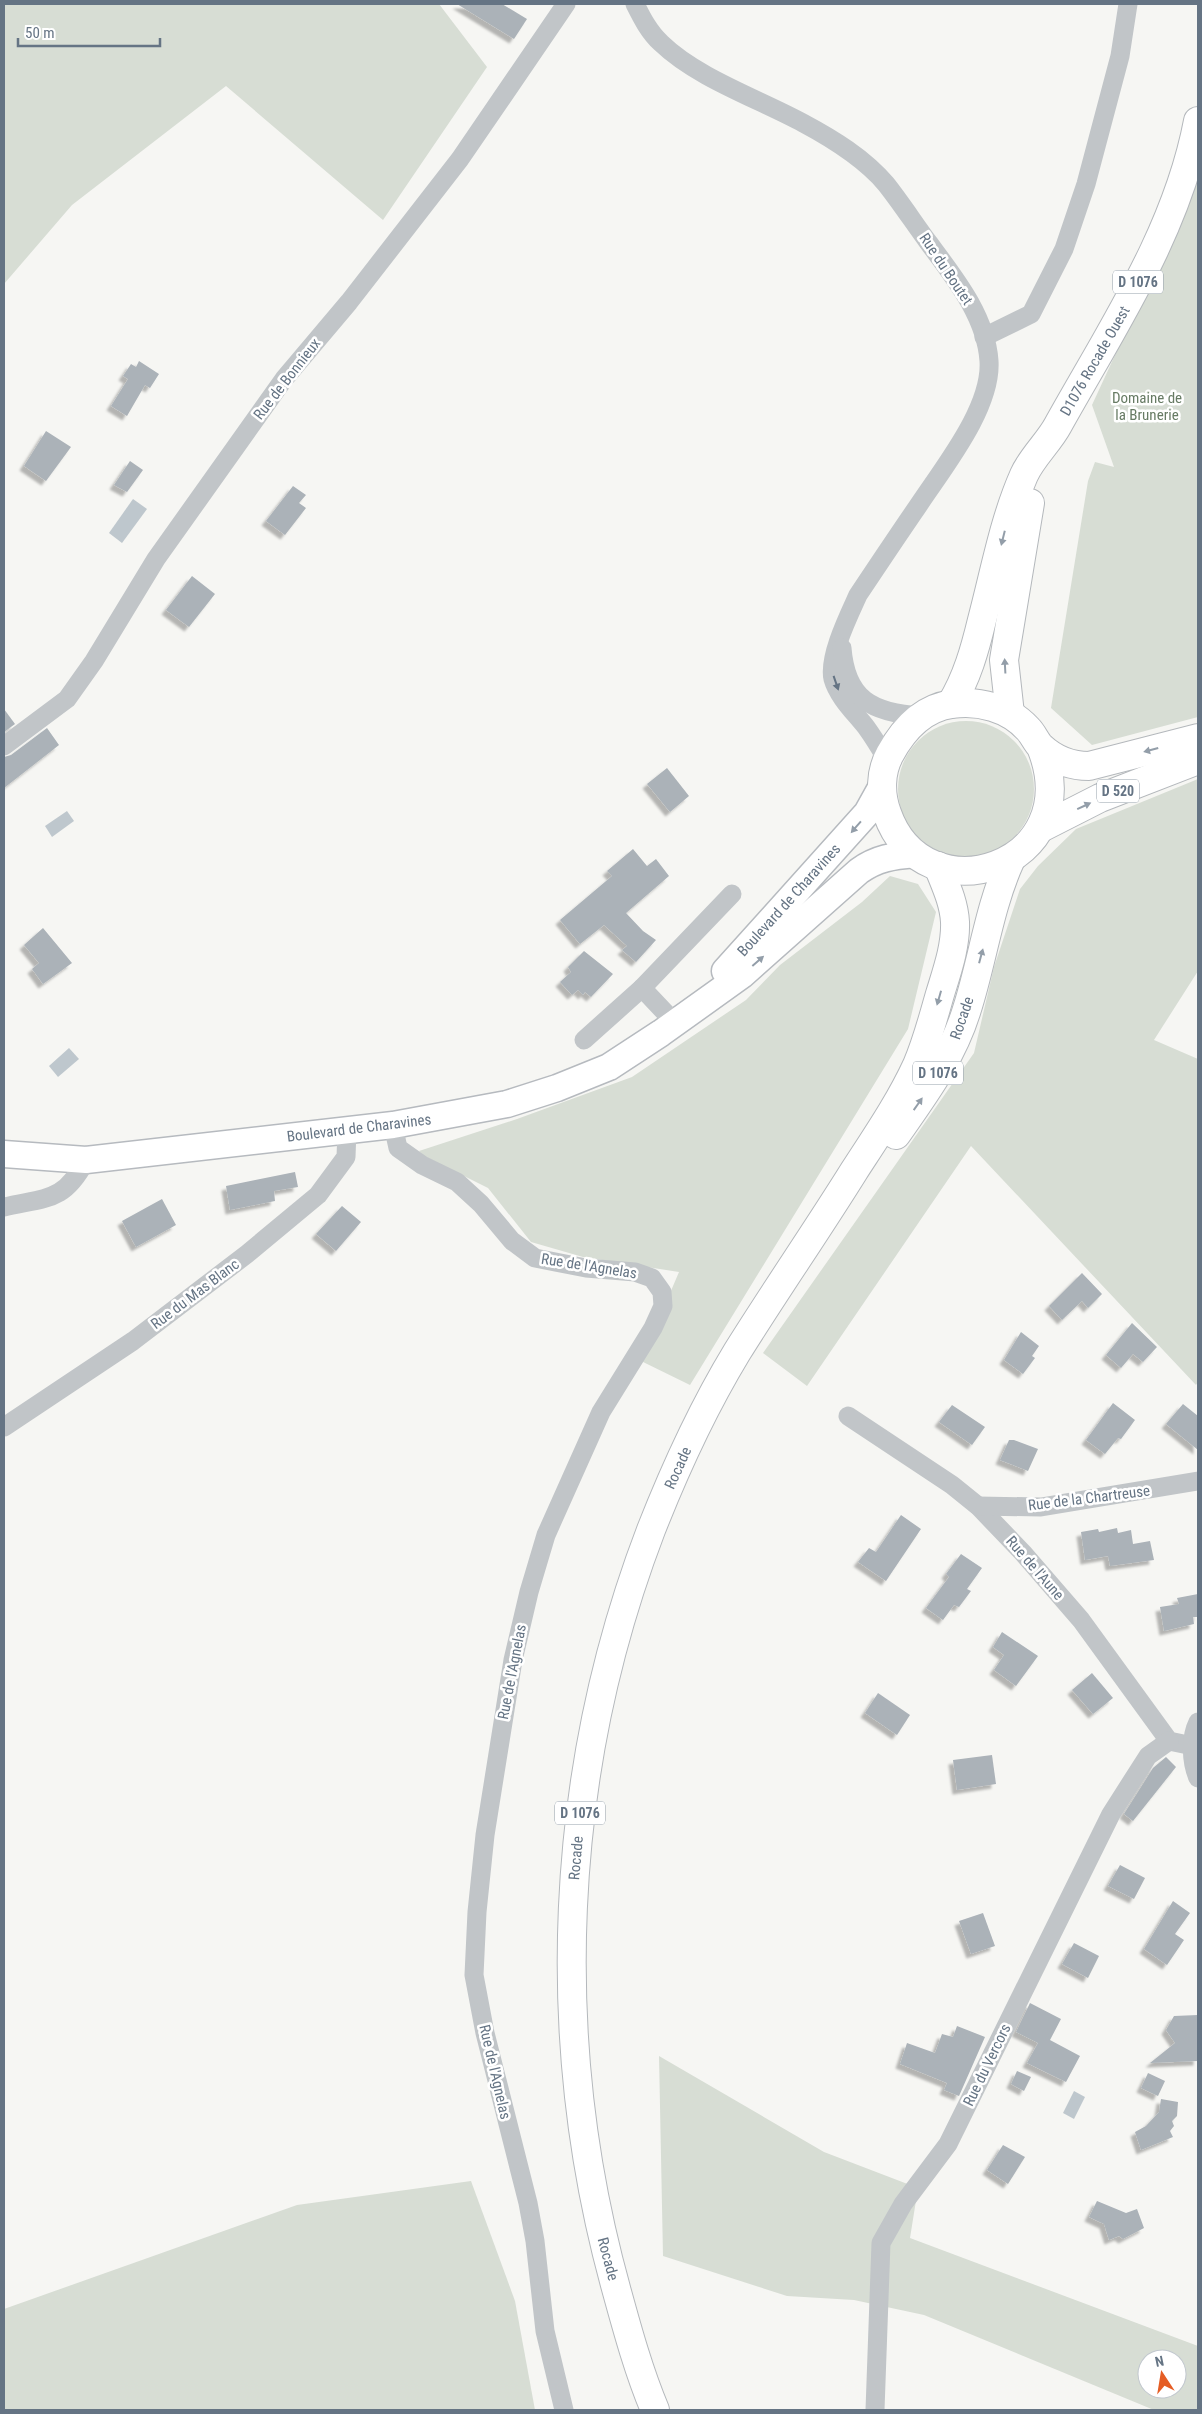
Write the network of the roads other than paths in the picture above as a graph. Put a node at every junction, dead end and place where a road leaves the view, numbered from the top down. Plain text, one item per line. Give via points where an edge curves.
1 (566, 4) edge
2 (635, 4) edge
3 (1128, 4) edge
4 (1198, 121) edge
5 (984, 337) junction
6 (1054, 432) junction
7 (841, 636) junction
8 (951, 704) junction
9 (1010, 714) junction
10 (921, 716) junction
11 (1198, 738) edge
12 (4, 746) edge
13 (1041, 747) junction
14 (1198, 760) edge
15 (884, 773) junction
16 (1041, 828) junction
17 (1011, 859) junction
18 (927, 860) junction
19 (732, 894) dead end
20 (642, 988) junction
21 (683, 1017) junction
22 (584, 1040) dead end
23 (393, 1125) junction
24 (347, 1130) junction
25 (4, 1154) edge
26 (86, 1160) junction
27 (4, 1207) edge
28 (802, 1253) junction
29 (848, 1416) dead end
30 (4, 1426) edge
31 (1198, 1481) edge
32 (978, 1506) junction
33 (1198, 1722) edge
34 (1169, 1741) junction
35 (1192, 1746) junction
36 (1198, 1778) edge
37 (564, 2410) edge
38 (655, 2410) edge
39 (875, 2410) edge

1 - 12 street, Rue de Bonnieux via 460,159 349,302 284,379 156,560 67,699
2 - 5 street, Rue du Boutet via 661,43 687,64 803,123 864,163 885,184 956,281 976,314
3 - 5 street via 1120,56 1086,184 1064,249 1030,314
4 - 6 main road, D1076 Rocade Ouest / D 1076 via 1175,199 1144,272
5 - 7 street, Rue du Boutet via 989,361 987,382 974,418 858,595
6 -> 8 main road, D1076 Rocade Ouest / D 1076 via 1025,472 1011,506 972,661
9 -> 6 main road, D1076 Rocade Ouest / D 1076 via 1004,660 1015,587 1028,510
7 - 10 street via 847,675 855,690 869,704 882,711
7 -> 15 street, Rue du Boutet via 832,666 833,678 838,691 878,744
8 - 9 main road, Boulevard de Charavines via 971,702
8 - 10 main road, Boulevard de Charavines
9 - 13 main road, Boulevard de Charavines via 1028,728
10 - 15 main road, Boulevard de Charavines via 900,735
11 -> 13 main road, Boulevard de Charavines / D 520 via 1089,766 1075,766 1062,761
13 - 16 main road, Boulevard de Charavines via 1049,766 1052,788
16 -> 14 main road, Boulevard de Charavines / D 520 via 1100,798
15 - 18 main road via 884,806 891,824 901,840
15 -> 21 main road, Boulevard de Charavines via 867,813
16 - 17 main road, Boulevard de Charavines via 1028,846
17 - 18 main road, Boulevard de Charavines via 988,869 963,871
28 -> 17 main road, Rocade / D 1076 via 884,1152 942,1066 967,1009 997,892
21 -> 18 main road, Boulevard de Charavines via 742,975 875,860 891,856
18 -> 28 main road, Rocade / D 1076 via 950,896 955,921 949,966 932,1023 917,1064 894,1110
19 - 20 street
20 - 21 street
20 - 22 street
21 - 23 main road, Boulevard de Charavines via 609,1067 557,1088 508,1104
23 - 24 main road, Boulevard de Charavines
23 - 37 street, Rue de l'Agnelas via 398,1148 422,1165 457,1182 481,1204 512,1241 535,1258 586,1268 635,1272 652,1278 662,1292 664,1306 600,1412 546,1535 528,1592 512,1660 485,1835 477,1912 474,1975 485,2033 528,2203 545,2331
24 - 26 main road, Boulevard de Charavines
24 - 30 street, Rue du Mas Blanc via 346,1157 318,1195 133,1341
25 - 26 main road, Boulevard de Charavines
26 - 27 street via 76,1178 59,1194
28 - 38 main road, Rocade / D 1076 via 734,1358 702,1416 651,1530 613,1648 582,1800 572,1902 571,1976 580,2115 604,2248
29 - 32 street, Rue de l'Aune
31 - 32 street, Rue de la Chartreuse via 1041,1507
32 - 34 street, Rue de l'Aune via 1024,1553 1081,1620
33 - 35 street
34 - 35 street
34 - 39 street, Rue du Vercors via 1148,1756 1111,1814 948,2144 903,2204 881,2243
35 - 36 street

